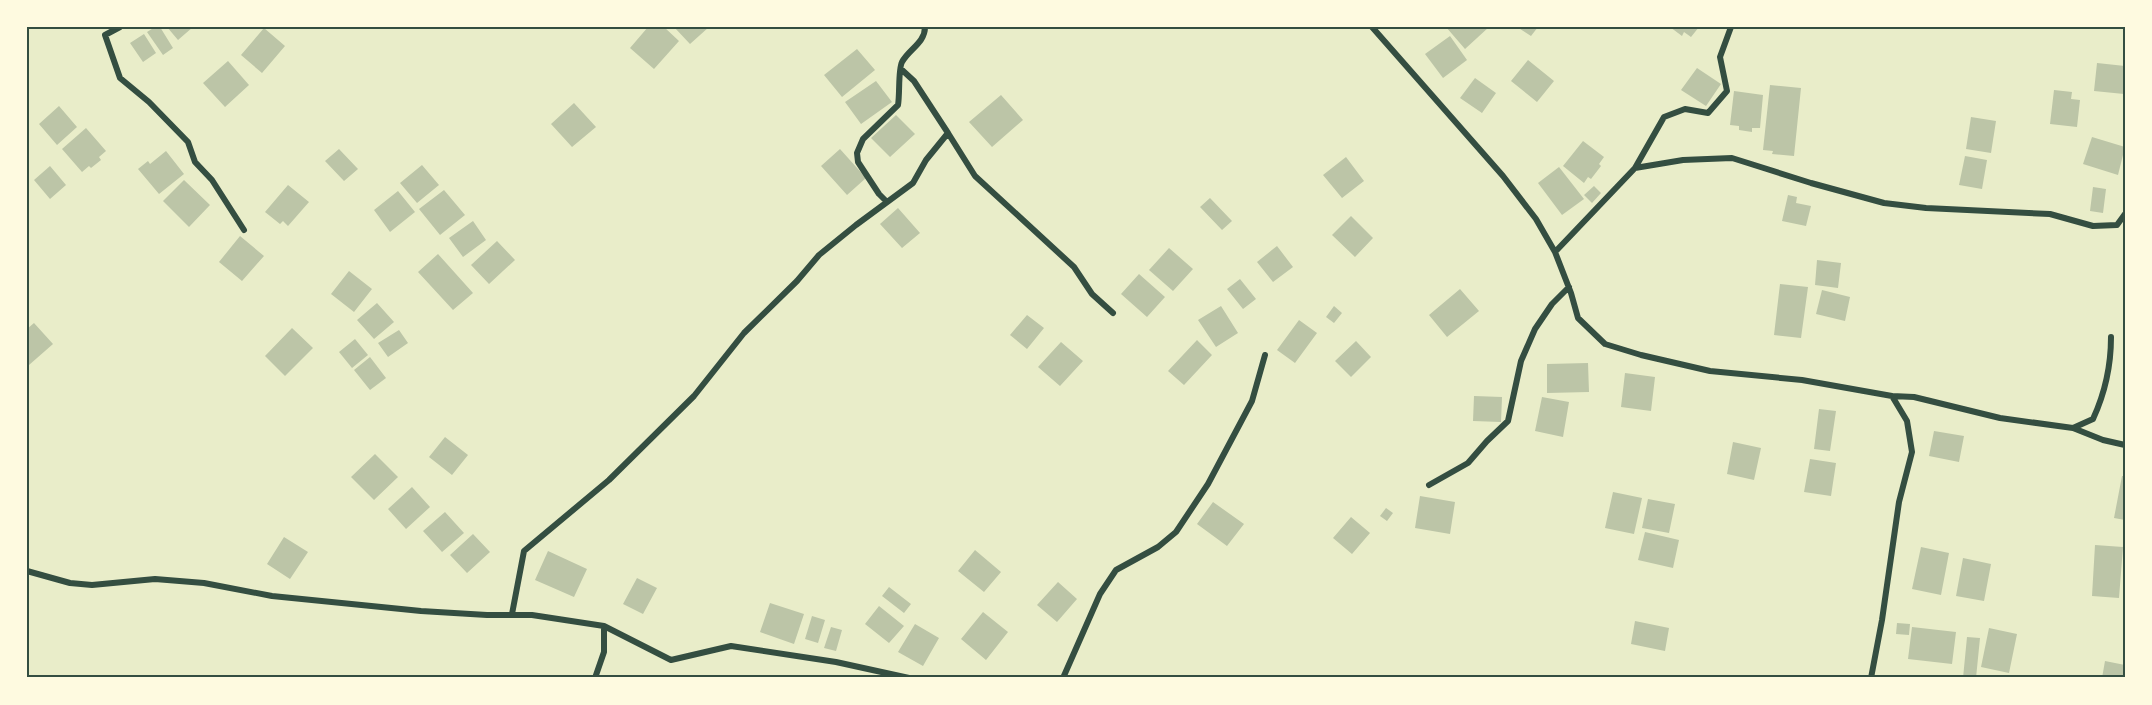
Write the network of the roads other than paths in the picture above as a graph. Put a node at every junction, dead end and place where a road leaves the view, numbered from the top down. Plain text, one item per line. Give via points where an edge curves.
1 (120, 27) edge
2 (925, 27) edge
3 (1372, 27) edge
4 (1731, 27) edge
5 (901, 69) junction
6 (948, 133) junction
7 (1635, 168) junction
8 (887, 202) junction
9 (2125, 214) edge
10 (244, 230) dead end
11 (1555, 252) junction
12 (1569, 287) junction
13 (1113, 312) dead end
14 (2112, 337) dead end
15 (1265, 355) dead end
16 (1892, 396) junction
17 (2073, 428) junction
18 (2125, 445) edge
19 (1429, 485) dead end
20 (27, 572) edge
21 (512, 614) junction
22 (604, 626) junction
23 (595, 678) edge
24 (909, 678) edge
25 (1063, 678) edge
26 (1871, 678) edge

1 - 10 street via 105,35 120,78 188,142 195,162 212,180
2 - 5 street via 922,41 911,50
3 - 11 street via 1503,176
4 - 7 street via 1720,57 1727,91 1708,113 1685,109 1664,117
5 - 6 street via 914,81
5 - 8 street via 898,105 863,139 857,153 858,162
6 - 8 street via 913,183
6 - 13 street via 975,176 1074,267 1092,294
7 - 9 street via 1683,160 1732,158 1884,203 2050,214 2093,226 2117,225
7 - 11 street
8 - 21 street via 819,255 744,333 693,396 609,480 524,551
11 - 12 street
12 - 16 street via 1578,318 1605,344 1710,371 1802,380
12 - 19 street via 1535,329 1521,361 1508,421 1468,464
14 - 17 street via 2111,364 2099,406 2093,419
15 - 25 street via 1252,401 1208,484 1176,531 1158,547 1116,570 1100,594
16 - 17 street
16 - 26 street via 1907,421 1912,452 1899,502
17 - 18 street
20 - 21 street via 92,585 165,580 272,596 421,611
21 - 22 street
22 - 23 street via 604,652
22 - 24 street via 671,660 731,646

